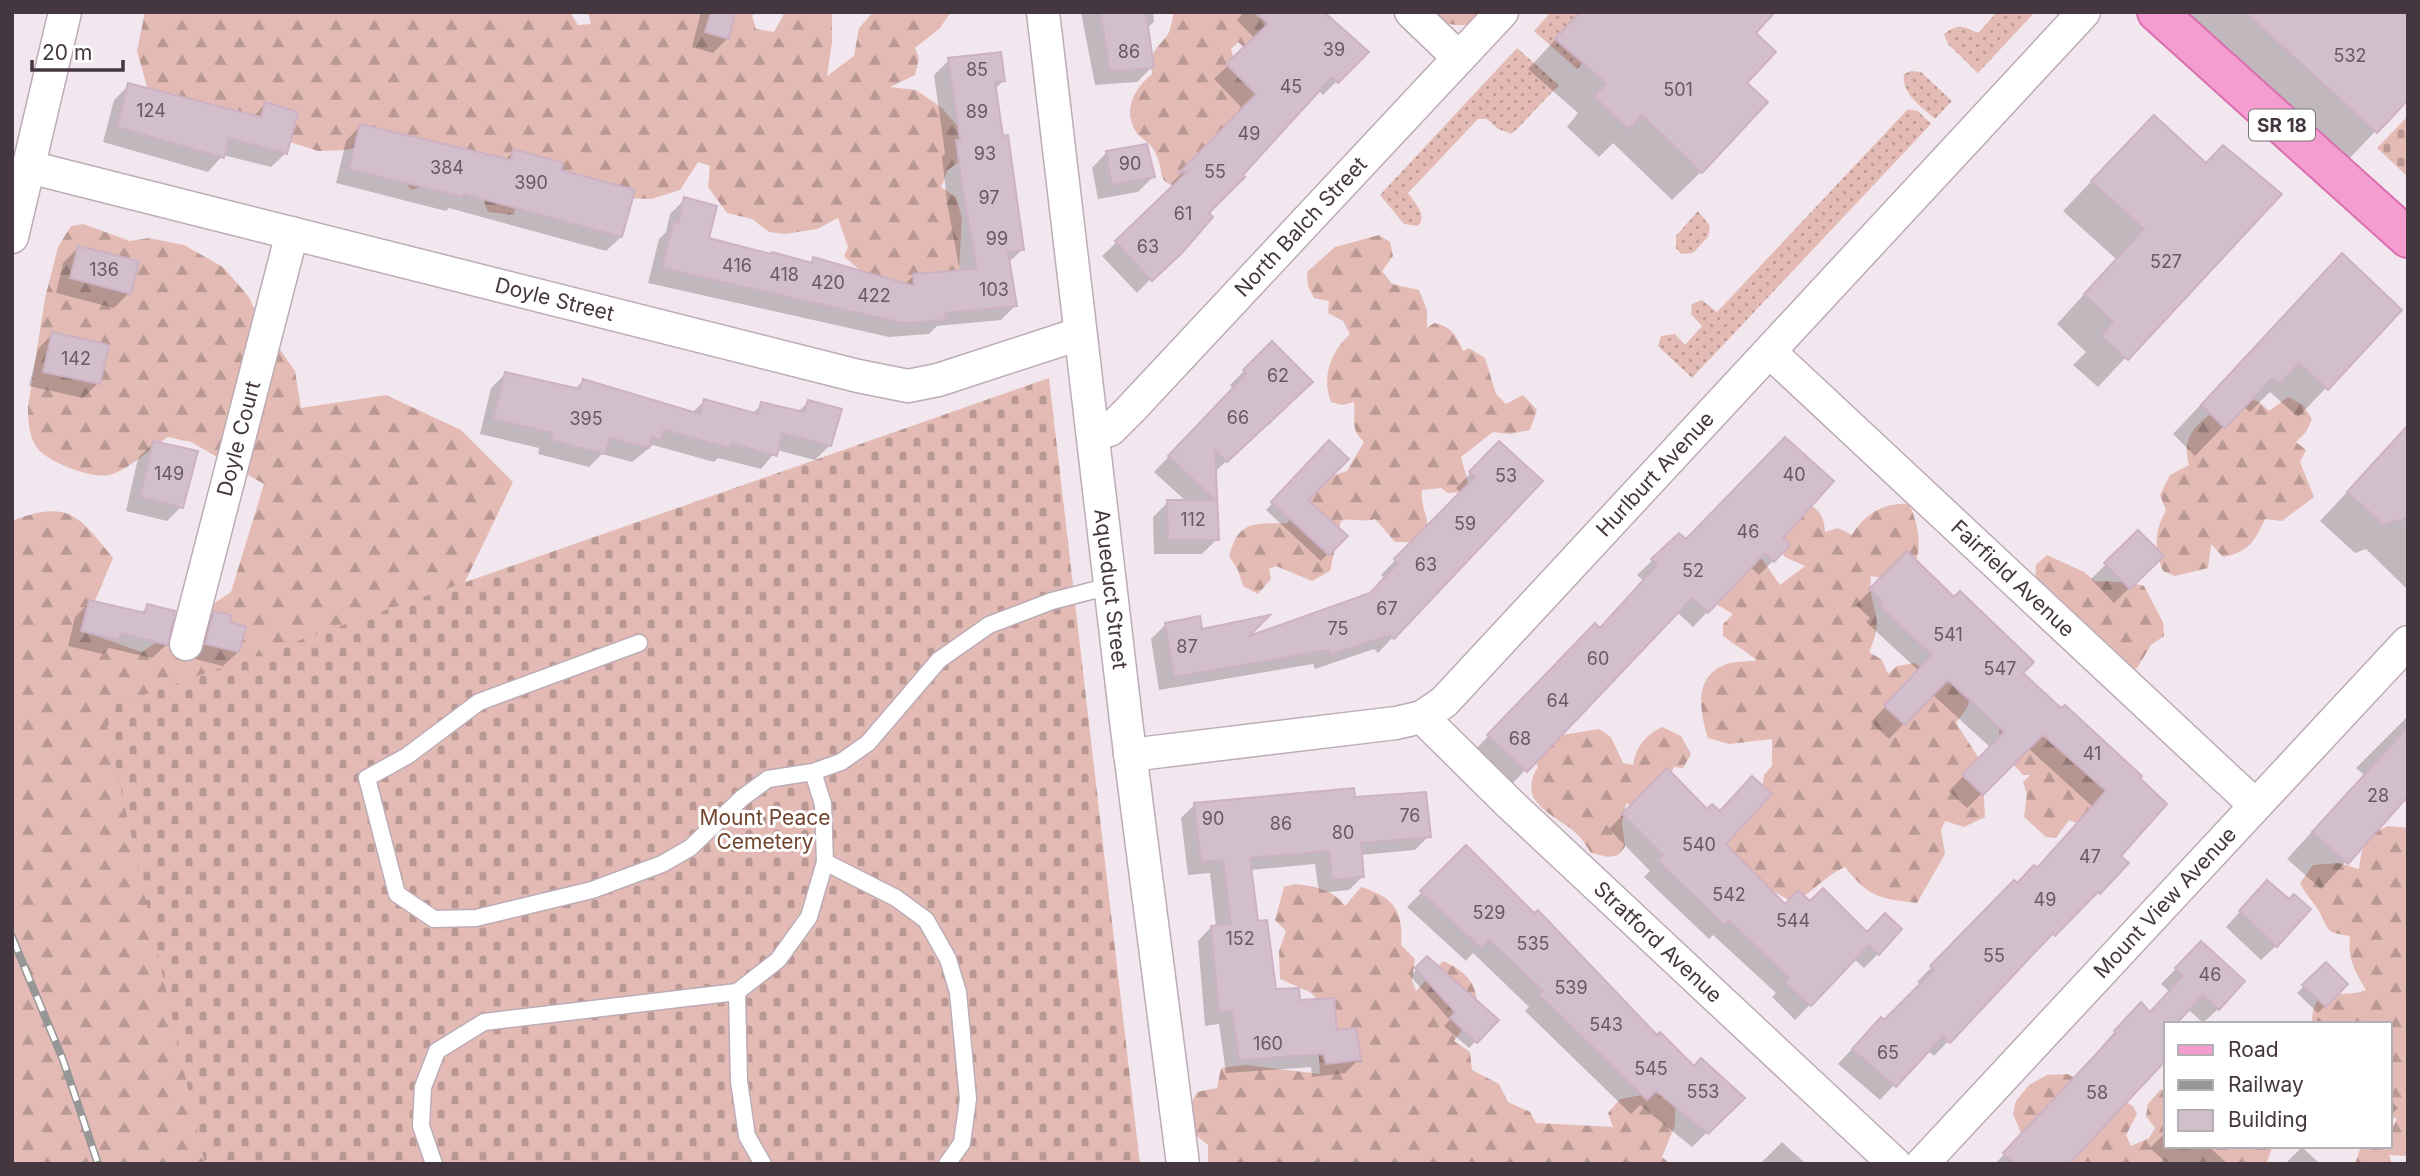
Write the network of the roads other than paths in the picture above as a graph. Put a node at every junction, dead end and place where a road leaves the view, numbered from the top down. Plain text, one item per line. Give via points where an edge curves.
1 (65, 12) edge
2 (1043, 12) edge
3 (1411, 12) edge
4 (1502, 12) edge
5 (2084, 12) edge
6 (2157, 12) edge
7 (1459, 58) junction
8 (29, 167) junction
9 (292, 233) junction
10 (12, 237) edge
11 (2408, 238) edge
12 (1079, 334) junction
13 (1770, 352) junction
14 (1093, 433) junction
15 (1110, 586) junction
16 (2408, 642) edge
17 (639, 643) dead end
18 (186, 644) dead end
19 (1422, 717) junction
20 (1130, 755) junction
21 (813, 772) junction
22 (2255, 806) junction
23 (825, 862) junction
24 (737, 992) junction
25 (435, 1164) edge
26 (763, 1164) edge
27 (947, 1164) edge
28 (1183, 1164) edge
29 (1895, 1164) edge
30 (1922, 1164) edge

1 - 8 street
2 - 12 street, Aqueduct Street
3 - 7 street
4 - 7 street, North Balch Street
5 - 13 street, Hurlburt Avenue
6 - 11 main road, SR 18
7 - 14 street, North Balch Street via 1130,410 1110,430
8 - 9 street, Doyle Street
8 - 10 street
9 - 12 street, Doyle Street via 908,386
9 - 18 street, Doyle Court
12 - 14 street, Aqueduct Street
13 - 19 street, Hurlburt Avenue via 1444,702
13 - 22 street, Fairfield Avenue
14 - 15 street, Aqueduct Street
15 - 20 street, Aqueduct Street
15 - 21 lane via 1052,601 989,625 939,660 868,743 841,762
16 - 22 street, Mount View Avenue
17 - 21 lane via 479,702 407,756 367,778 397,894 435,919 476,918 592,890 662,864 690,848 768,779
19 - 20 street, Hurlburt Avenue
19 - 29 street, Stratford Avenue
20 - 28 street, Aqueduct Street
21 - 23 lane via 823,804
22 - 30 street, Mount View Avenue
23 - 24 lane via 809,917 778,960
23 - 27 lane via 896,898 926,920 948,959 958,992 968,1099 962,1143
24 - 25 lane via 484,1022 437,1051 423,1087 421,1126
24 - 26 lane via 739,1081 747,1136

